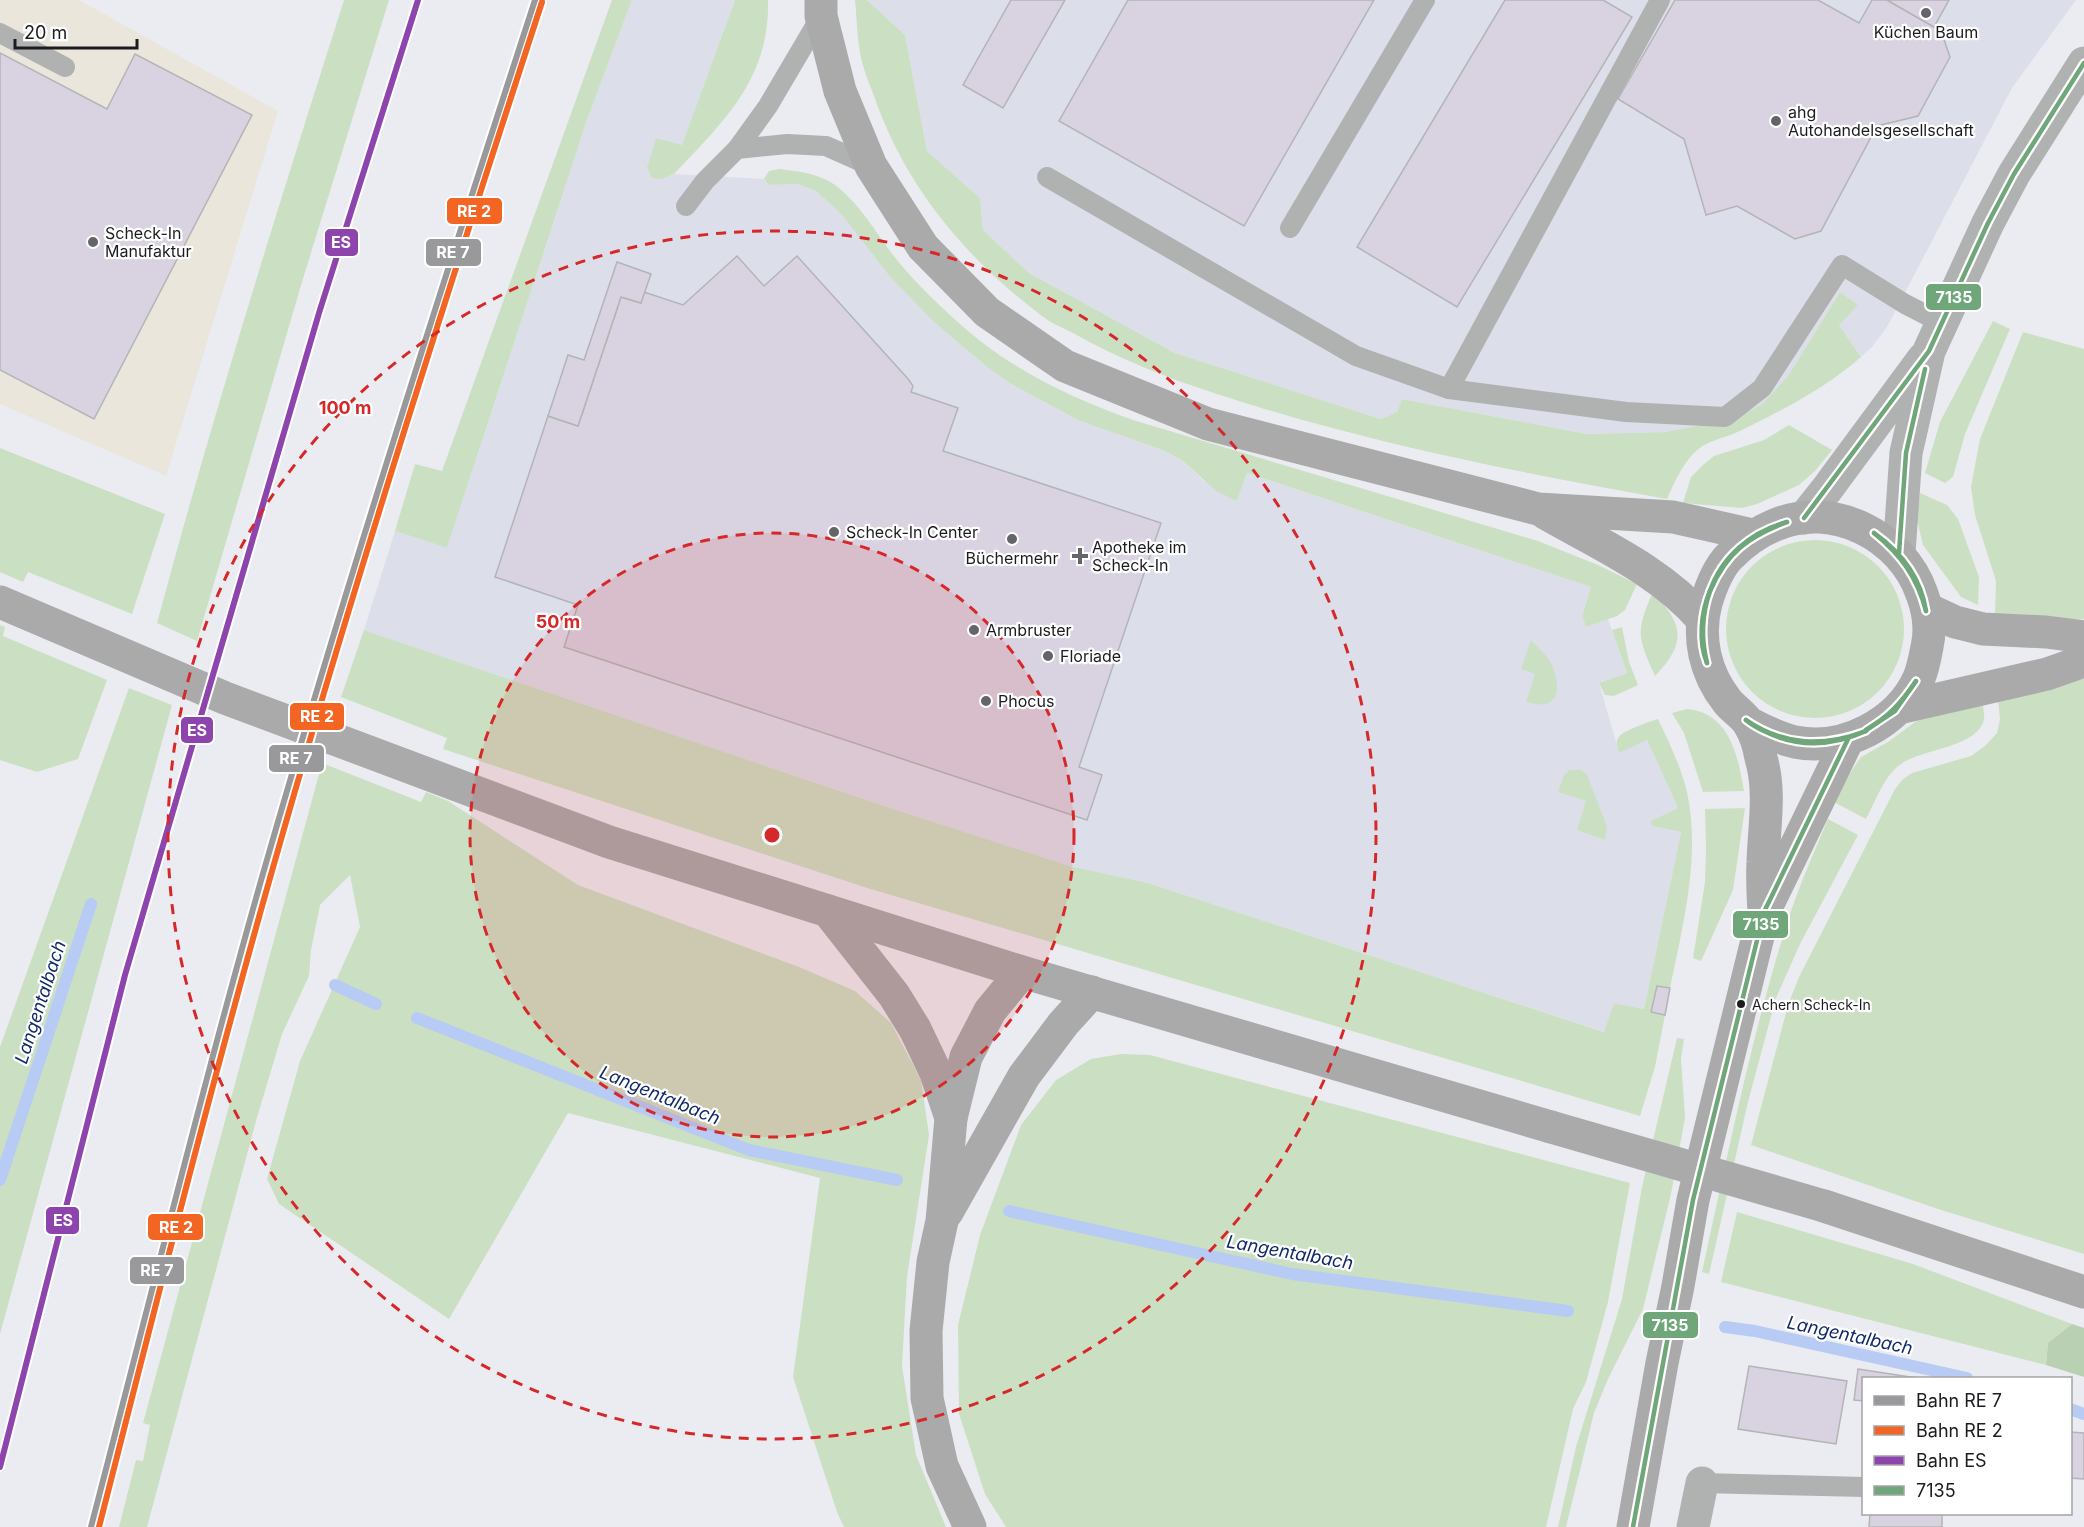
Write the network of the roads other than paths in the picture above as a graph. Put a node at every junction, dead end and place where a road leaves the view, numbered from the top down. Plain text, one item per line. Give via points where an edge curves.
1 (1425, 0) edge
2 (1660, 0) edge
3 (821, 8) edge
4 (0, 33) edge
5 (2084, 63) edge
6 (65, 67) dead end
7 (737, 149) junction
8 (871, 166) junction
9 (1047, 177) dead end
10 (687, 206) dead end
11 (1290, 228) dead end
12 (1935, 337) junction
13 (1449, 389) junction
14 (1538, 509) junction
15 (1804, 518) junction
16 (1753, 536) junction
17 (1899, 553) junction
18 (7, 605) edge
19 (1927, 609) junction
20 (1702, 619) junction
21 (2084, 637) edge
22 (2084, 661) edge
23 (1899, 708) junction
24 (1749, 723) junction
25 (1848, 739) junction
26 (828, 911) junction
27 (1764, 912) junction
28 (1022, 972) junction
29 (1092, 992) junction
30 (951, 1118) junction
31 (942, 1221) junction
32 (2084, 1292) edge
33 (1702, 1483) joint
34 (1862, 1487) edge
35 (970, 1527) edge
36 (1633, 1527) edge
37 (1694, 1527) edge

1 - 11 lane
2 - 13 lane
3 - 7 lane via 768,106
3 - 8 main road via 840,91
4 - 6 lane
5 - 12 street via 2014,174
7 - 8 lane via 787,144 826,146
7 - 10 lane
8 - 14 main road via 924,247 987,312 1065,366 1208,424
9 - 13 lane via 1356,356
12 - 13 lane via 1905,304 1842,265 1762,388 1725,417 1626,412
12 - 15 street
12 - 17 street via 1906,453
14 - 16 main road via 1673,517
14 - 20 main road via 1652,575 1685,599
15 - 16 main road via 1777,524
15 - 17 main road via 1839,519 1872,531
16 - 20 main road via 1728,558 1711,587
17 - 19 main road via 1917,579
18 - 26 main road via 225,698 609,842
19 - 21 main road via 1983,629
19 - 23 main road via 1928,644 1919,678
20 - 24 main road via 1703,649 1712,677 1728,702
22 - 23 main road via 2047,674
23 - 25 main road via 1875,727
24 - 25 main road via 1796,742 1823,744
24 - 27 main road via 1762,760 1766,798
25 - 27 main road
26 - 28 main road
26 - 30 main road via 894,995 915,1029
27 - 36 main road via 1692,1200
28 - 29 main road
28 - 30 main road via 990,1011 966,1058
29 - 31 main road via 1024,1076
29 - 32 main road, bridge via 1824,1206
30 - 31 main road
31 - 35 main road via 933,1262 926,1331 927,1398 942,1466
33 - 34 lane
33 - 37 street

